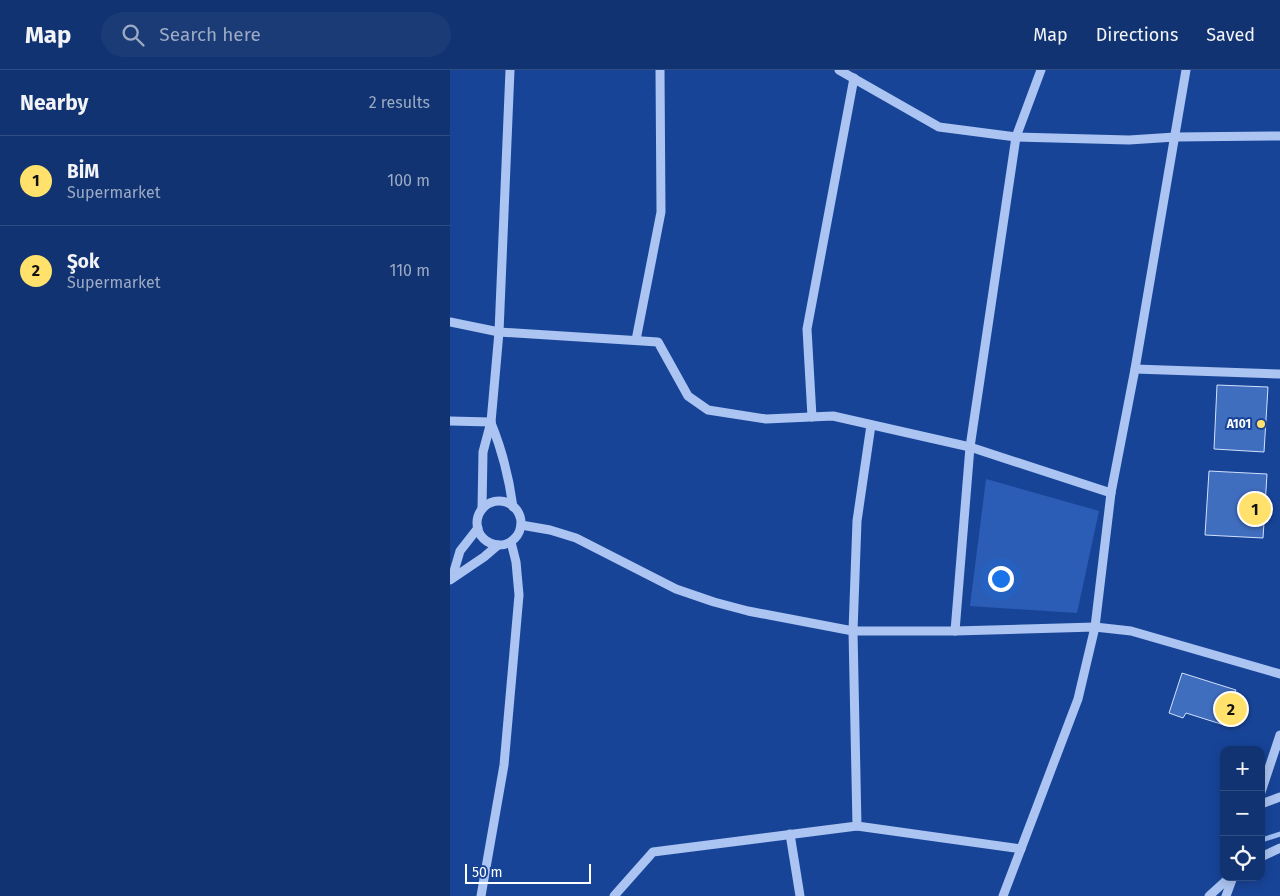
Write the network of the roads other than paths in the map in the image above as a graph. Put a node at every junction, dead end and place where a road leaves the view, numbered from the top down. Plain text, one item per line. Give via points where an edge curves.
1 (510, 70) edge
2 (660, 70) edge
3 (840, 70) edge
4 (1041, 70) edge
5 (1186, 70) edge
6 (854, 78) junction
7 (1280, 136) edge
8 (1016, 137) junction
9 (1175, 137) junction
10 (450, 322) edge
11 (499, 332) junction
12 (636, 340) junction
13 (1135, 369) junction
14 (1280, 374) edge
15 (812, 417) junction
16 (450, 421) edge
17 (491, 422) junction
18 (871, 425) junction
19 (970, 447) junction
20 (1111, 493) junction
21 (513, 507) junction
22 (482, 509) junction
23 (521, 525) junction
24 (478, 528) junction
25 (511, 542) junction
26 (498, 545) junction
27 (451, 579) edge
28 (1095, 627) junction
29 (853, 631) junction
30 (955, 631) junction
31 (1280, 674) edge
32 (1280, 735) edge
33 (1261, 791) edge
34 (1280, 797) edge
35 (1265, 803) edge
36 (857, 826) junction
37 (790, 834) junction
38 (1280, 848) edge
39 (1021, 849) junction
40 (1265, 855) edge
41 (1227, 881) edge
42 (1231, 881) edge
43 (482, 896) edge
44 (614, 896) edge
45 (800, 896) edge
46 (1003, 896) edge
47 (1209, 896) edge
48 (1226, 896) edge

1 - 11 street
2 - 12 street via 661,212
3 - 6 street
4 - 8 street
5 - 9 street
6 - 8 street via 939,127
6 - 15 street via 807,329
7 - 9 street
8 - 9 street via 1129,140
8 - 19 street
9 - 13 street
10 - 11 street
11 - 12 street
11 - 17 street
12 - 15 street via 658,342 688,396 708,410 766,419
13 - 14 street
13 - 20 street
15 - 18 street via 833,416
16 - 17 street
17 - 21 street via 502,450
17 - 22 street via 484,452
18 - 19 street
18 - 29 street via 857,522
19 - 20 street
19 - 30 street
20 - 28 street
21 - 22 street via 500,501
21 - 23 street via 521,518
22 - 24 street
23 - 25 street via 520,532
23 - 29 street via 576,538 676,589 714,602
24 - 26 street via 485,540
24 - 27 street via 460,551
25 - 26 street
25 - 43 street via 519,595 504,765
26 - 27 street
28 - 30 street
28 - 31 street via 1131,631
28 - 39 street via 1078,698
29 - 30 street
29 - 36 street
32 - 33 street
34 - 35 street
36 - 37 street
36 - 39 street
37 - 44 street via 653,852
37 - 45 street
38 - 40 street
39 - 46 street
41 - 47 street
42 - 48 street

